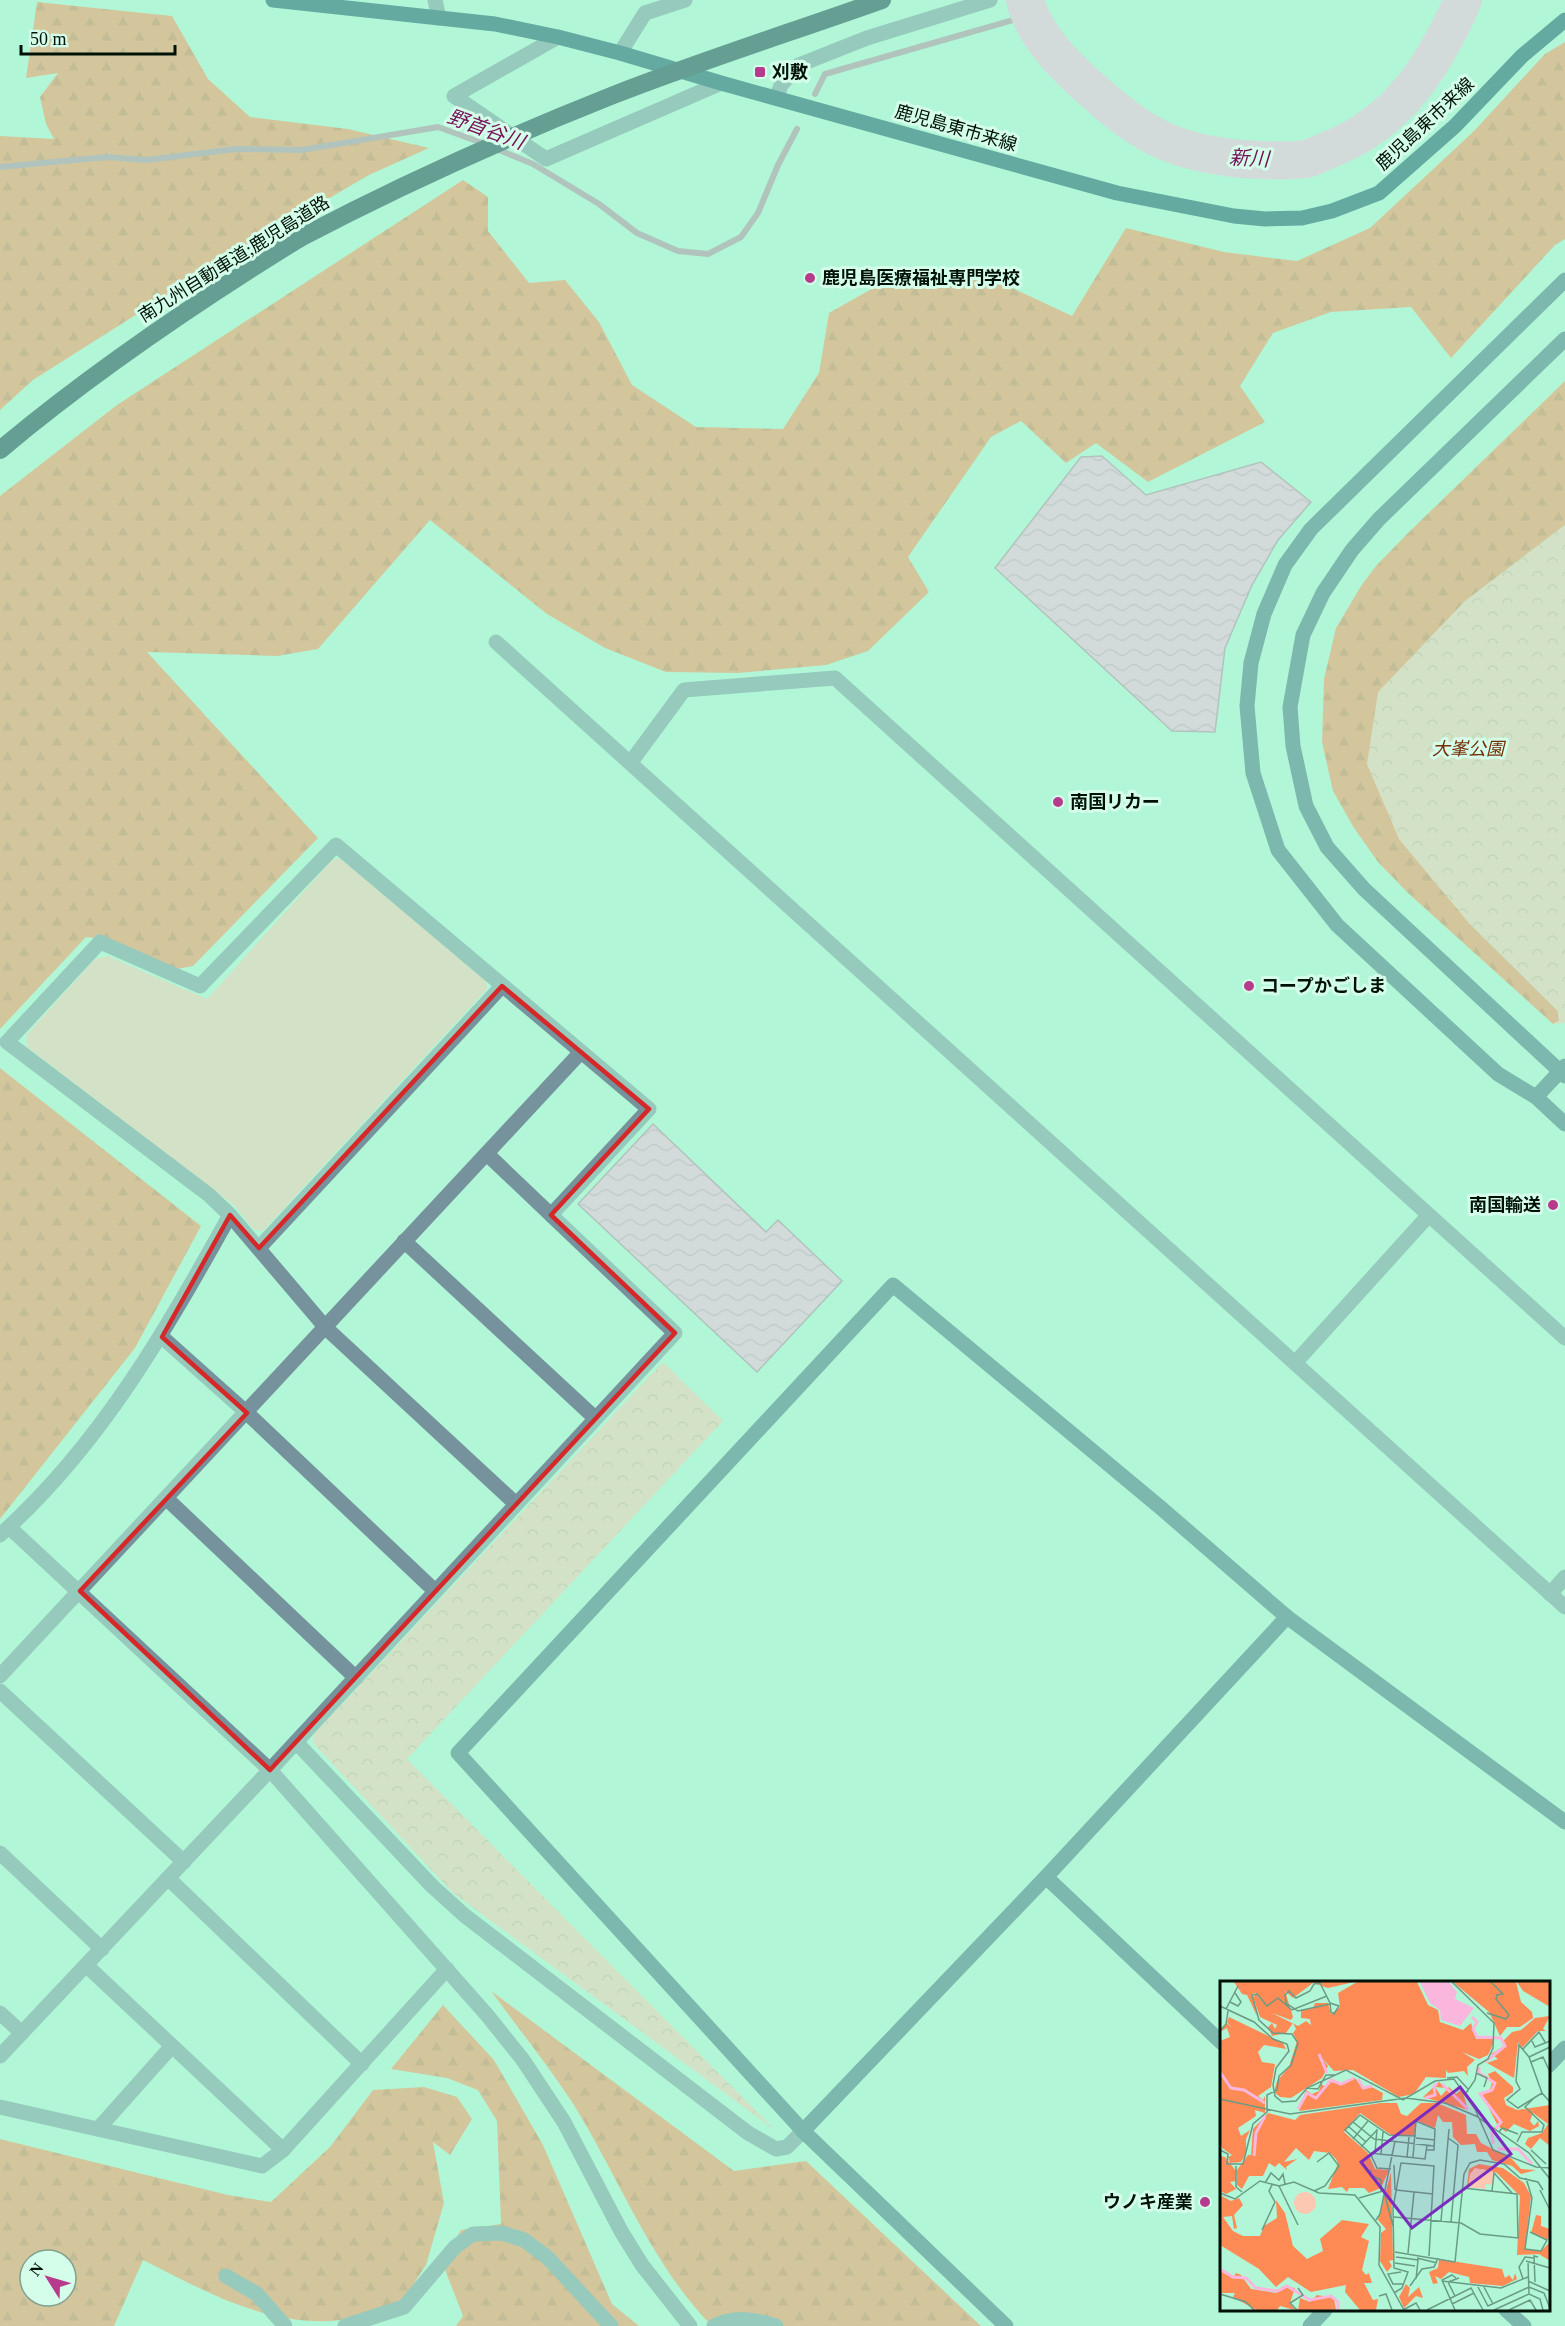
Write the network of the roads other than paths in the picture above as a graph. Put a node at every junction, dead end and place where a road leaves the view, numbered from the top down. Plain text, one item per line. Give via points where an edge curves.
1 (273, 0) edge
2 (435, 0) edge
3 (685, 0) edge
4 (882, 0) edge
5 (990, 0) edge
6 (439, 18) junction
7 (1565, 20) edge
8 (558, 38) junction
9 (620, 53) junction
10 (721, 83) junction
11 (777, 97) junction
12 (1565, 279) edge
13 (1565, 339) edge
14 (0, 450) edge
15 (495, 642) dead end
16 (631, 762) junction
17 (502, 986) junction
18 (581, 1052) junction
19 (1563, 1071) edge
20 (1536, 1097) junction
21 (1565, 1124) edge
22 (487, 1154) junction
23 (231, 1215) junction
24 (551, 1215) junction
25 (1428, 1216) junction
26 (404, 1241) junction
27 (259, 1248) junction
28 (326, 1328) junction
29 (162, 1337) junction
30 (1565, 1338) edge
31 (1295, 1363) junction
32 (247, 1413) junction
33 (595, 1418) junction
34 (167, 1499) junction
35 (516, 1504) junction
36 (4, 1531) edge
37 (1565, 1576) edge
38 (80, 1591) junction
39 (435, 1591) junction
40 (1550, 1594) junction
41 (1565, 1607) edge
42 (1287, 1617) junction
43 (0, 1676) edge
44 (356, 1677) junction
45 (0, 1691) edge
46 (296, 1742) junction
47 (270, 1770) junction
48 (1565, 1822) edge
49 (0, 1853) edge
50 (184, 1862) junction
51 (1046, 1877) junction
52 (168, 1878) junction
53 (102, 1949) junction
54 (86, 1965) junction
55 (447, 1969) junction
56 (0, 2013) edge
57 (22, 2033) junction
58 (1220, 2042) edge
59 (172, 2046) junction
60 (1565, 2049) edge
61 (0, 2056) edge
62 (362, 2064) junction
63 (1550, 2064) edge
64 (0, 2106) edge
65 (98, 2129) junction
66 (803, 2131) junction
67 (283, 2150) junction
68 (226, 2276) dead end
69 (1324, 2311) edge
70 (1507, 2311) edge
71 (285, 2326) edge
72 (345, 2326) edge
73 (611, 2326) edge
74 (690, 2326) edge
75 (714, 2326) edge
76 (776, 2326) edge
77 (1006, 2326) edge
78 (1310, 2326) edge
79 (1524, 2326) edge

1 - 6 main road, 鹿児島東市来線
2 - 6 street
3 - 9 street via 645,13
4 - 14 highway, 南九州自動車道;鹿児島道路, bridge via 613,95 373,199 300,238 193,304 60,400
5 - 11 street via 867,38 799,65 781,85
6 - 8 main road, 鹿児島東市来線 via 495,24
7 - 11 main road, 鹿児島東市来線 via 1379,193 1302,218 1234,216 1117,193
8 - 9 main road, 鹿児島東市来線
8 - 10 street via 454,96 546,159
9 - 10 main road, 鹿児島東市来線
10 - 11 main road, 鹿児島東市来線
12 - 20 street via 1311,529 1285,565 1264,614 1251,663 1247,706 1253,773 1260,802 1278,850 1306,889 1337,925 1498,1074
13 - 19 street via 1379,519 1352,550 1323,593 1303,635 1290,708 1293,746 1306,806 1327,847 1364,889
15 - 16 street
16 - 25 street via 684,690 836,678
16 - 31 street
17 - 18 street
17 - 23 street via 336,845 200,986 100,942 6,1042 210,1195
17 - 27 street
18 - 22 street
18 - 24 street via 649,1109
19 - 20 street
20 - 21 street
22 - 24 street
22 - 26 street
23 - 27 street
23 - 29 street
24 - 33 street via 675,1332
25 - 30 street
25 - 31 street
26 - 28 street
26 - 33 street
27 - 28 street
28 - 32 street
28 - 35 street
29 - 32 street
29 - 36 street via 115,1406 47,1488
31 - 40 street
32 - 34 street
32 - 39 street
33 - 35 street
34 - 38 street
34 - 44 street
35 - 39 street
36 - 38 street
37 - 40 street
38 - 43 street
38 - 47 street
39 - 44 street
40 - 41 street
42 - 48 street
42 - 51 street
42 - 66 street via 893,1285 458,1753
44 - 46 street
45 - 50 street
46 - 47 street
46 - 66 street via 464,1915 748,2133 776,2149 787,2147
47 - 50 street
47 - 55 street
49 - 53 street
50 - 52 street
51 - 58 street
51 - 66 street
52 - 53 street
52 - 62 street
53 - 54 street
54 - 57 street
54 - 59 street
55 - 62 street
55 - 74 street via 523,2060 564,2122 632,2248
56 - 57 street
57 - 61 street
59 - 65 street
59 - 67 street
60 - 63 street
62 - 67 street
64 - 65 street
65 - 67 street via 262,2166
66 - 77 street
68 - 71 street via 257,2294
69 - 78 street
70 - 79 street
72 - 73 street via 404,2307 455,2247 473,2234 502,2233 524,2240 547,2257
75 - 76 street via 747,2318

